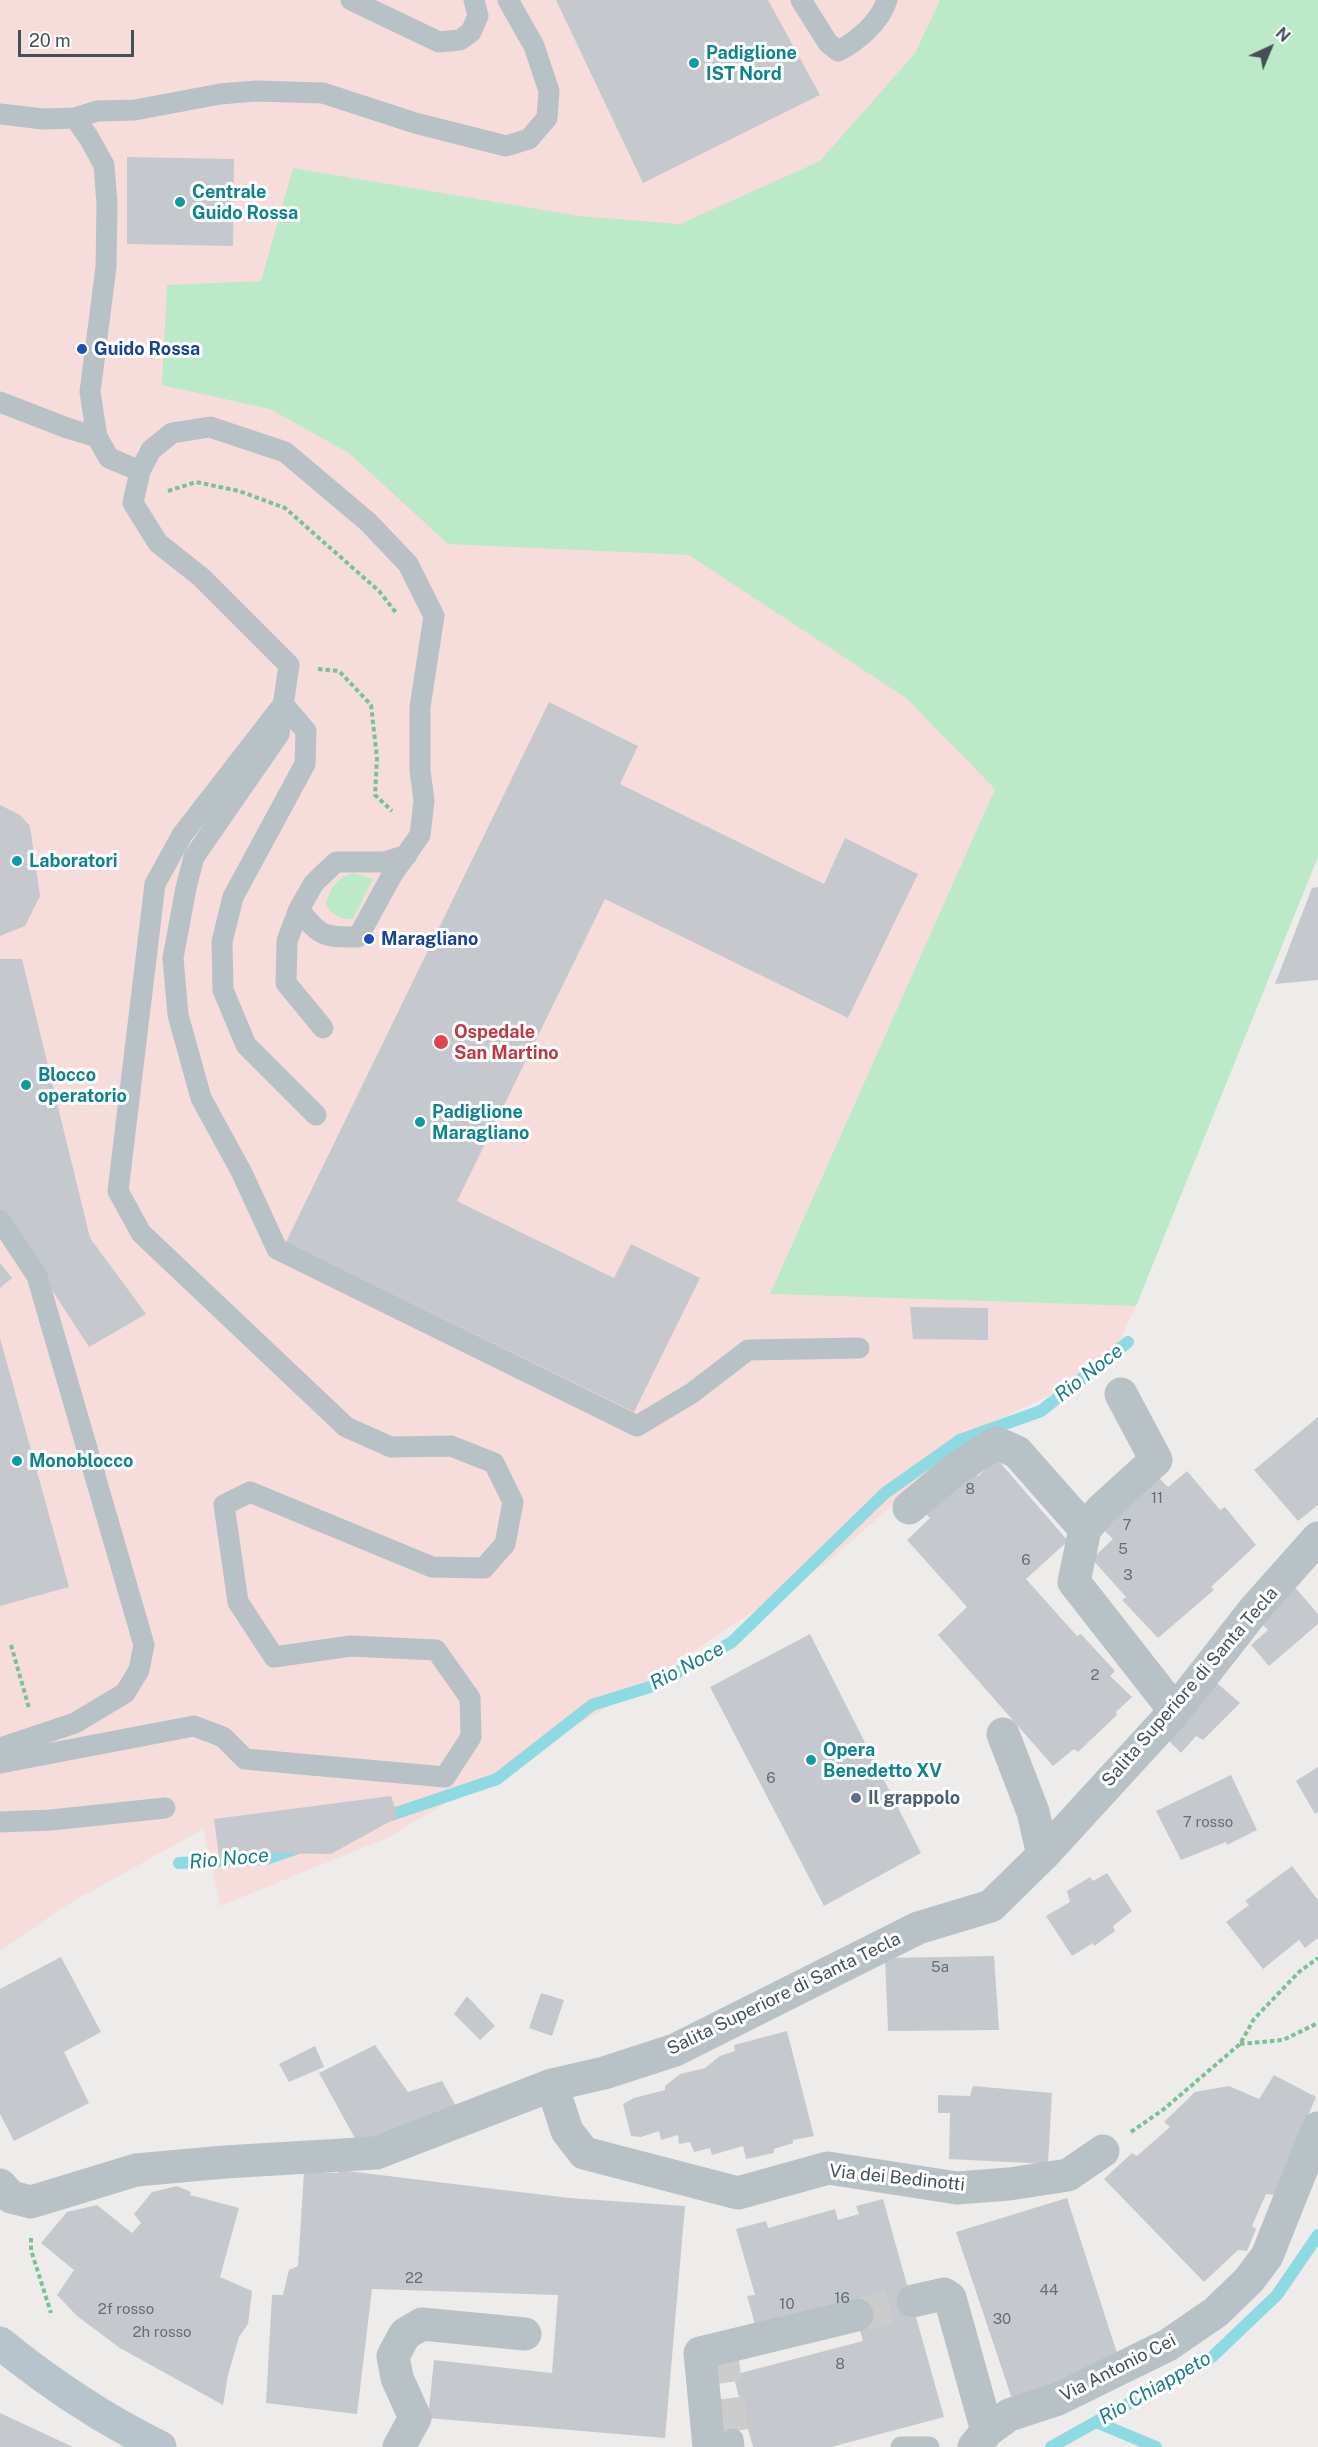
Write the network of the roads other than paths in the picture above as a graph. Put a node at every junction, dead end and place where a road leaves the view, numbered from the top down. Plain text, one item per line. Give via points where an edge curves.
1 (351, 0) edge
2 (474, 0) edge
3 (507, 0) edge
4 (801, 0) edge
5 (886, 0) edge
6 (0, 114) edge
7 (75, 118) junction
8 (0, 402) edge
9 (97, 437) junction
10 (140, 471) junction
11 (283, 704) junction
12 (407, 855) junction
13 (299, 909) junction
14 (324, 1028) dead end
15 (316, 1115) dead end
16 (0, 1220) edge
17 (859, 1348) dead end
18 (1121, 1394) dead end
19 (909, 1508) dead end
20 (1085, 1529) junction
21 (1318, 1538) edge
22 (1175, 1711) junction
23 (1003, 1734) dead end
24 (0, 1748) edge
25 (0, 1763) edge
26 (165, 1808) dead end
27 (0, 1822) edge
28 (1043, 1855) junction
29 (552, 2085) junction
30 (1318, 2128) edge
31 (1103, 2151) road end
32 (0, 2185) edge
33 (913, 2301) tunnel mouth
34 (857, 2315) tunnel mouth
35 (525, 2334) dead end
36 (0, 2343) edge
37 (981, 2439) edge
38 (726, 2444) edge
39 (160, 2447) edge
40 (399, 2447) edge
41 (901, 2447) edge
42 (929, 2447) edge

1 - 2 lane via 439,42 460,40 471,32 478,16
3 - 7 lane via 534,46 549,91 547,118 529,139 506,146 415,123 323,93 220,94 135,110 97,111
4 - 5 lane via 828,43 838,51 874,24
6 - 7 lane
7 - 9 lane via 104,165 107,204 106,267 90,392
8 - 9 lane
9 - 10 lane via 109,458
10 - 11 lane via 133,503 158,543 201,577 289,665
10 - 12 lane via 151,450 172,433 210,427 285,452 368,522 408,564 434,616 420,707 424,801 420,835
11 - 15 lane via 306,731 305,764 233,897 222,942 223,990 246,1045
11 - 17 lane via 279,734 194,857 173,958 178,1015 201,1098 277,1249 637,1426 692,1394 748,1350
11 - 25 lane via 182,836 155,884 118,1191 141,1233 346,1427 391,1447 451,1446 494,1463 513,1502 506,1544 484,1568 432,1567 250,1492 224,1505 238,1602 274,1657 351,1646 436,1650 470,1698 471,1737 445,1777 245,1759 223,1737 194,1726
12 - 13 lane via 384,862 336,862 314,883
12 - 13 lane via 358,938 326,937
13 - 14 lane via 287,941 286,983
16 - 24 lane via 37,1276 144,1645 139,1670 125,1693 75,1723
18 - 20 street via 1156,1460
19 - 20 street via 957,1468 996,1443 1017,1452
20 - 22 street via 1074,1582
21 - 22 street, Salita Superiore di Santa Tecla via 1254,1610
22 - 28 street, Salita Superiore di Santa Tecla
23 - 28 street via 1033,1812
26 - 27 lane
28 - 29 street, Salita Superiore di Santa Tecla via 991,1906 918,1928 675,2050
29 - 31 street, Via dei Bedinotti via 567,2131 584,2153 738,2193 828,2168 957,2188 1009,2184 1068,2175
29 - 32 street, Salita Superiore di Santa Tecla via 376,2153 136,2170 31,2202 10,2197
30 - 37 street, Via Antonio Cei via 1267,2256 1216,2312 1168,2345 1058,2398 1009,2415
33 - 37 street, Via Antonio Cei via 944,2294 950,2298
34 - 38 street via 710,2351
35 - 40 street via 422,2324 405,2334 393,2356 397,2378 415,2418
36 - 39 street via 46,2379 127,2431
41 - 42 lane

